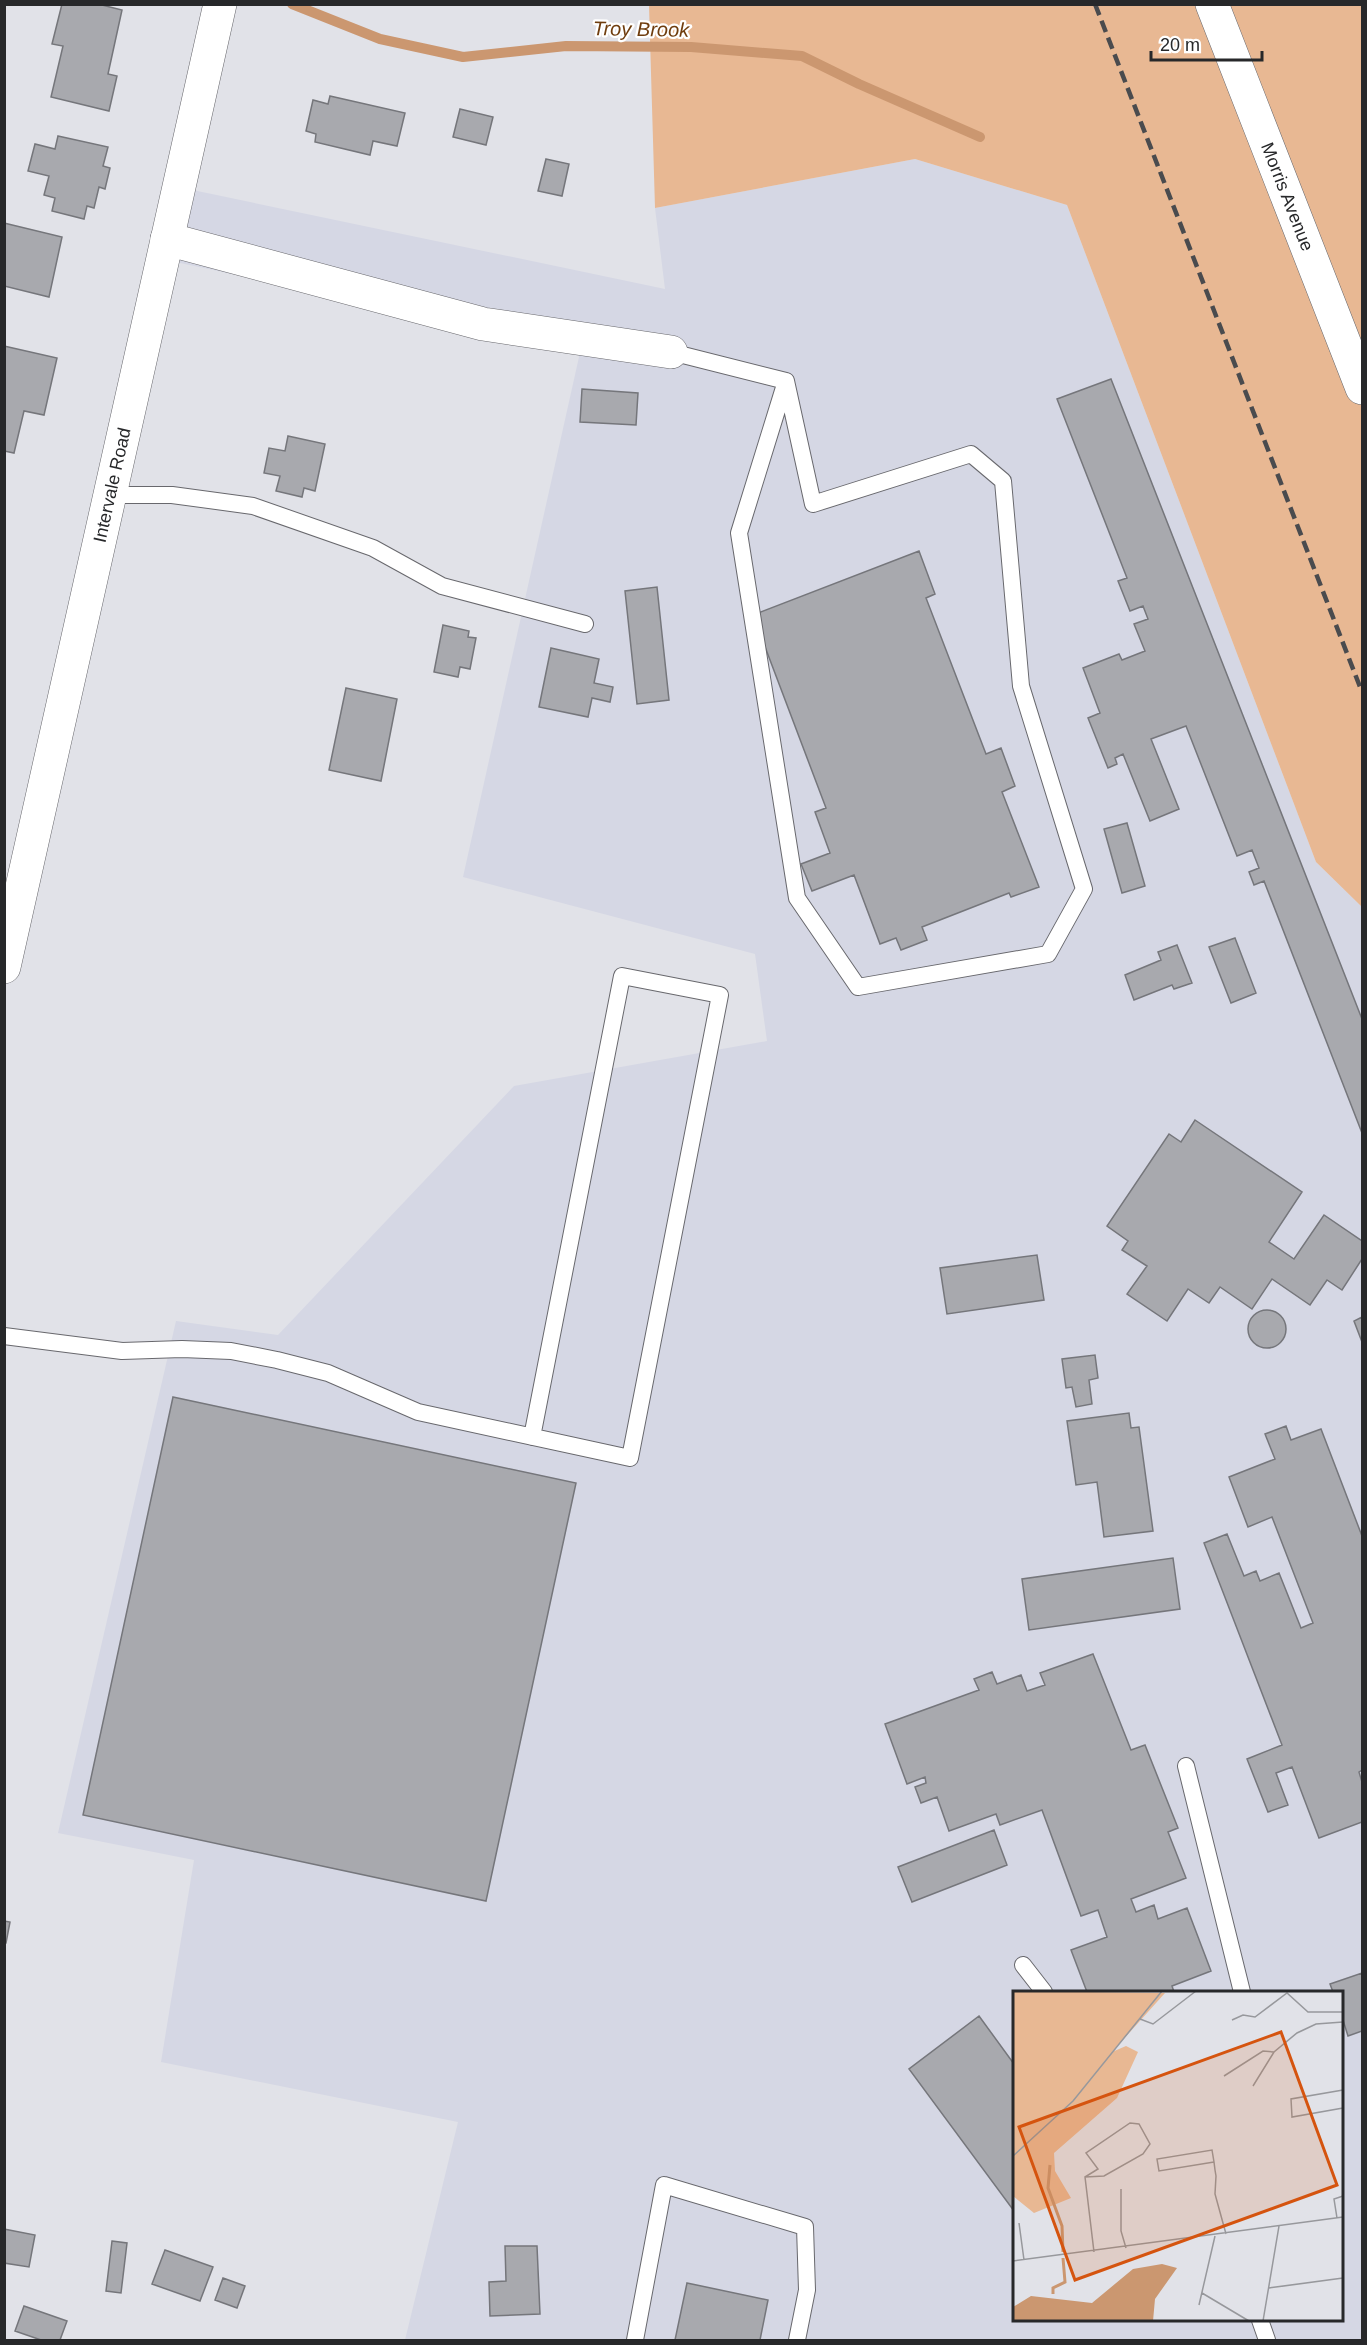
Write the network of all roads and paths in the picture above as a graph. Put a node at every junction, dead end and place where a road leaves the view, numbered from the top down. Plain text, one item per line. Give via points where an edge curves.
1 (220, 4) edge
2 (1212, 4) edge
3 (168, 238) junction
4 (671, 352) joint
5 (786, 381) junction
6 (1362, 388) edge
7 (110, 495) junction
8 (585, 624) dead end
9 (4, 967) edge
10 (4, 1336) edge
11 (532, 1437) junction
12 (1186, 1766) dead end
13 (1023, 1965) dead end
14 (1043, 1991) edge
15 (1242, 1991) edge
16 (1261, 2321) edge
17 (635, 2340) edge
18 (797, 2340) edge
19 (1267, 2340) edge

1 - 3 street, Intervale Road
2 - 6 street, Morris Avenue
3 - 4 street via 483,324
3 - 7 street, Intervale Road
4 - 5 lane
5 - 5 lane via 813,504 972,454 1003,482 1021,686 1084,889 1048,954 858,987 797,898 739,533
7 - 8 lane via 172,495 253,506 373,548 442,586
7 - 9 street, Intervale Road
10 - 11 lane via 122,1351 221,1351 277,1360 328,1373 418,1412
11 - 11 lane via 630,1458 720,994 622,976
12 - 15 lane
13 - 14 lane
16 - 19 lane
17 - 18 lane via 664,2185 806,2227 807,2290

